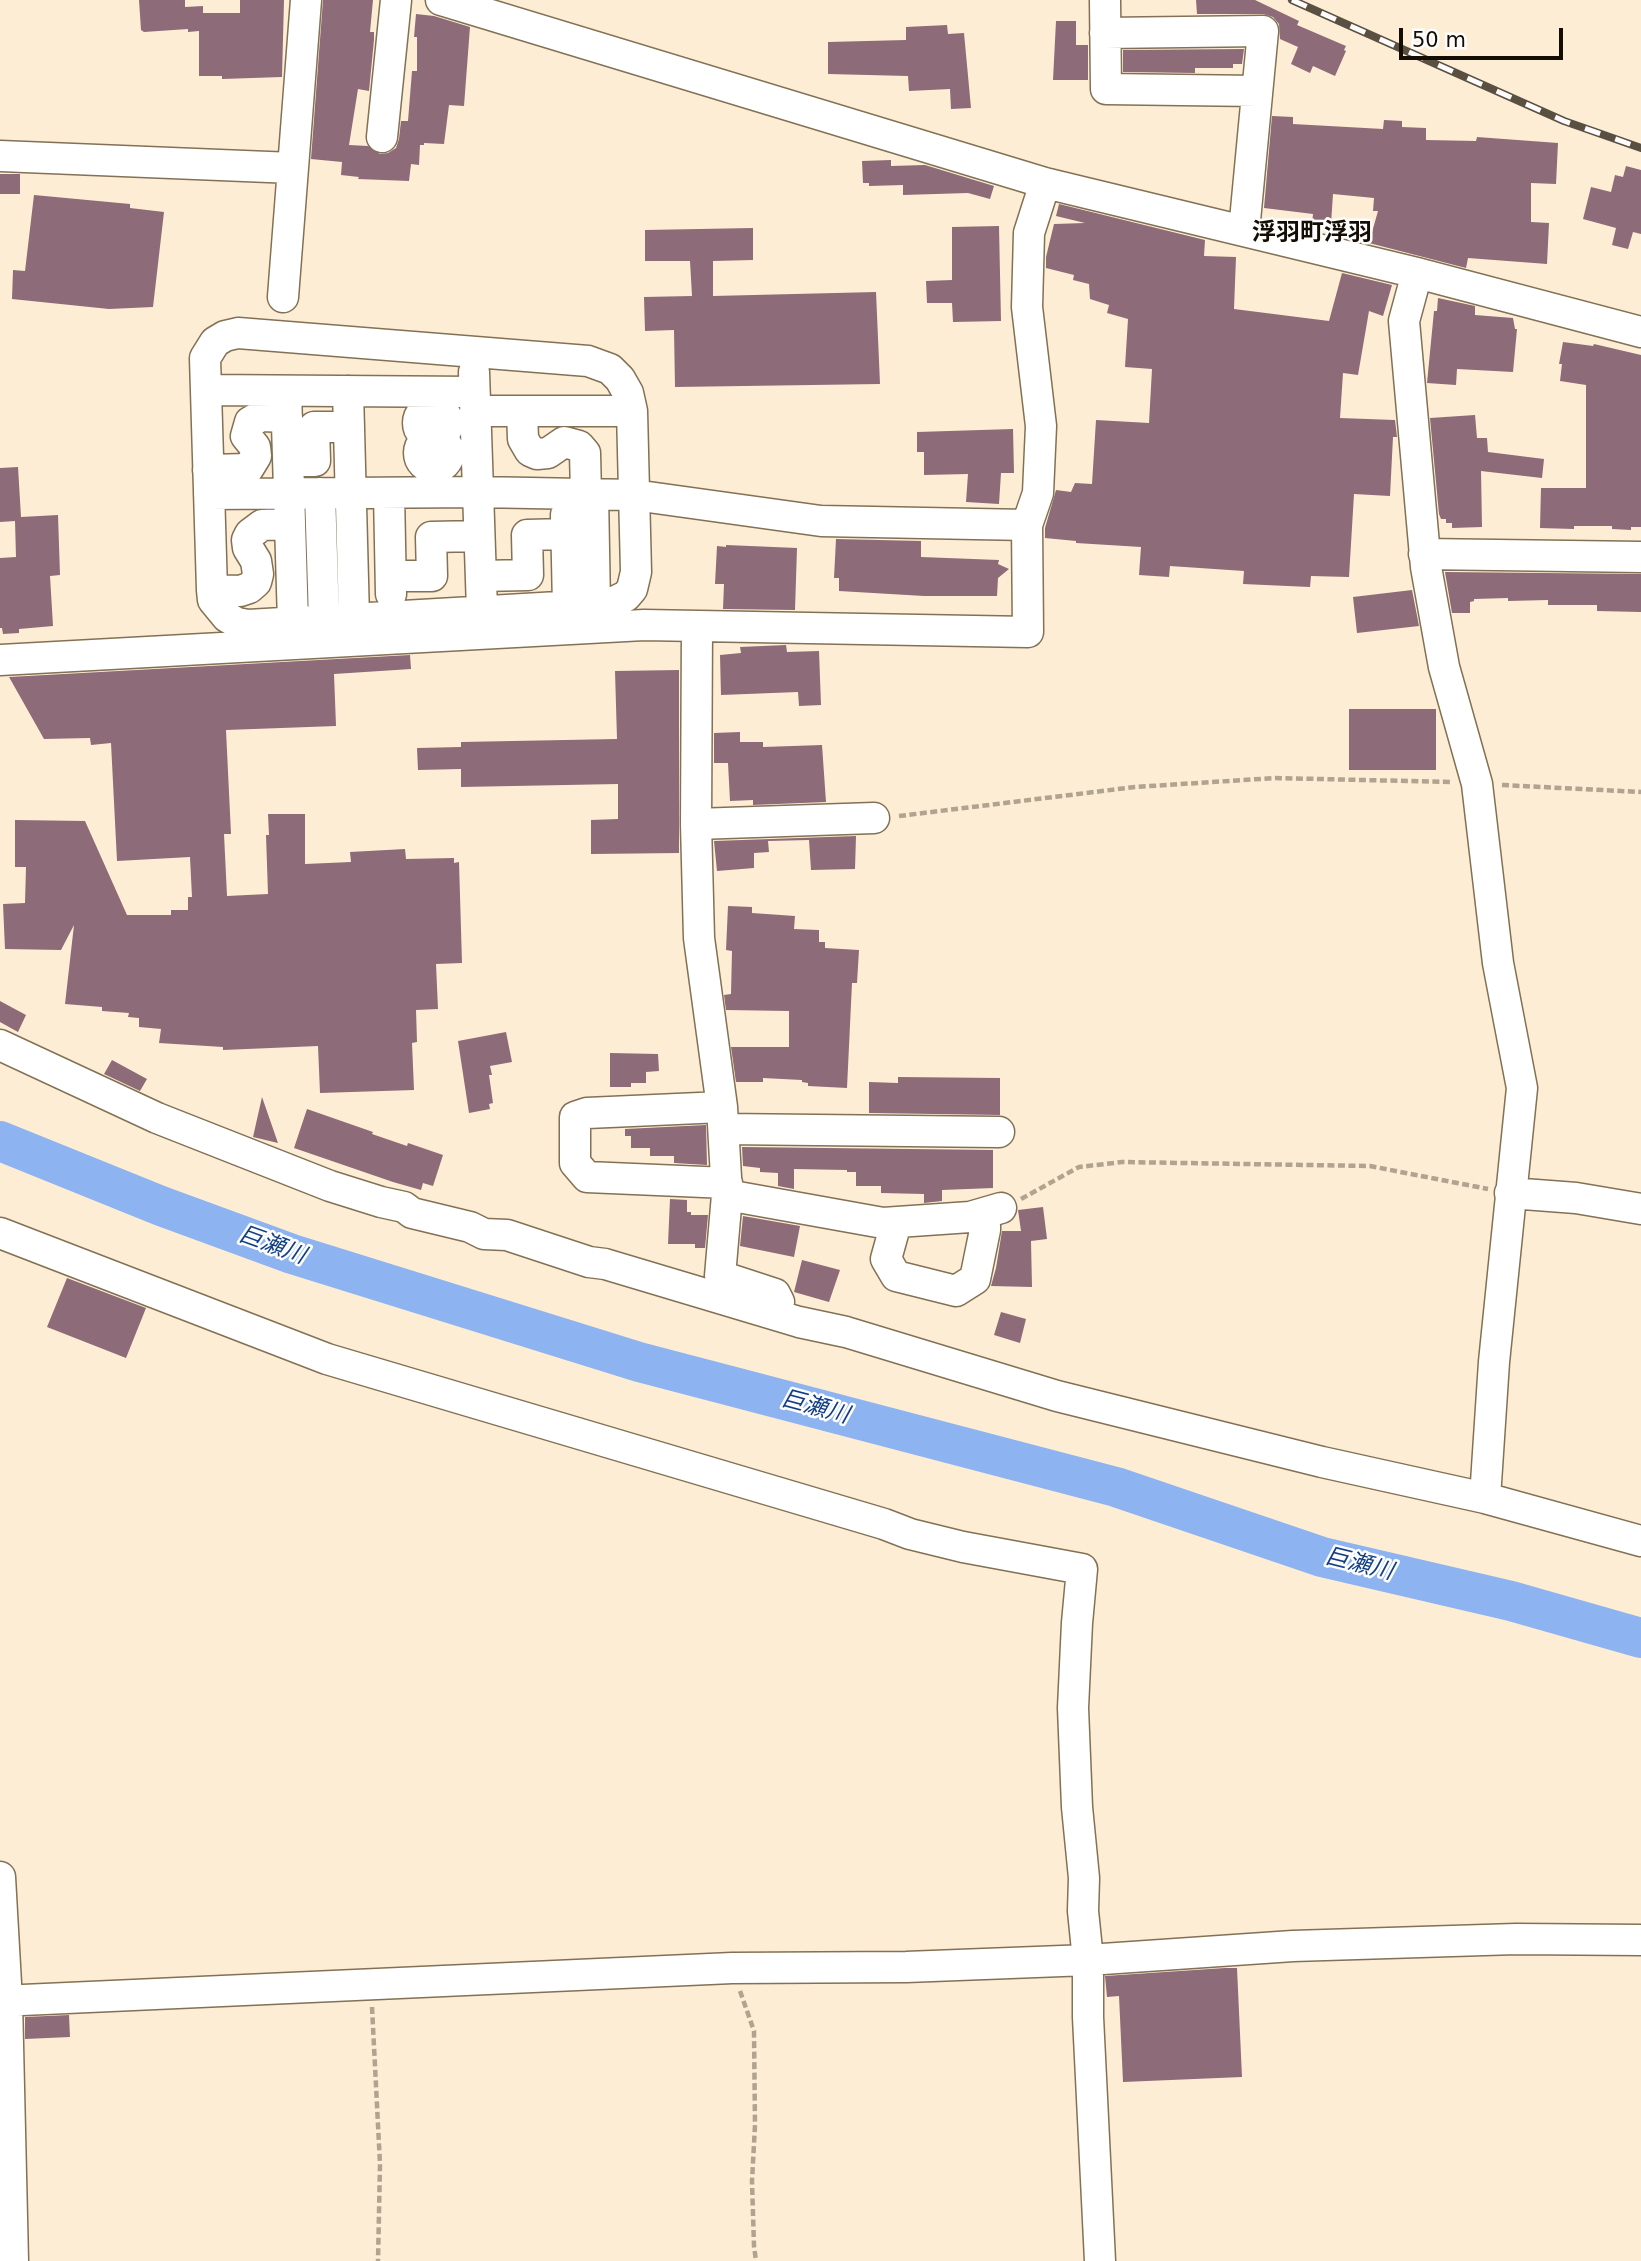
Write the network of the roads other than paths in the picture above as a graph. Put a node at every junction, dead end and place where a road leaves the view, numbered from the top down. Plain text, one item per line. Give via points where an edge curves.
1 (306, 0) edge
2 (396, 0) edge
3 (441, 0) edge
4 (1105, 0) edge
5 (1105, 33) junction
6 (1257, 91) junction
7 (382, 137) dead end
8 (0, 156) edge
9 (293, 168) junction
10 (1045, 184) junction
11 (1244, 231) junction
12 (1417, 273) junction
13 (283, 296) dead end
14 (1641, 332) edge
15 (473, 351) junction
16 (206, 390) junction
17 (348, 391) junction
18 (286, 404) junction
19 (522, 411) junction
20 (632, 411) junction
21 (453, 412) junction
22 (349, 427) junction
23 (288, 461) junction
24 (435, 481) junction
25 (208, 482) junction
26 (478, 492) junction
27 (289, 493) junction
28 (320, 493) junction
29 (350, 493) junction
30 (389, 493) junction
31 (581, 494) junction
32 (634, 495) junction
33 (290, 524) junction
34 (1027, 525) junction
35 (566, 534) junction
36 (479, 536) junction
37 (1424, 554) junction
38 (1641, 557) edge
39 (371, 564) junction
40 (481, 576) junction
41 (212, 590) junction
42 (581, 606) junction
43 (482, 610) junction
44 (392, 615) junction
45 (354, 618) junction
46 (324, 620) junction
47 (293, 622) junction
48 (697, 626) junction
49 (0, 660) edge
50 (874, 818) road end
51 (696, 824) junction
52 (0, 1045) edge
53 (723, 1118) junction
54 (999, 1132) dead end
55 (727, 1189) junction
56 (1510, 1193) junction
57 (1641, 1209) edge
58 (896, 1223) junction
59 (0, 1233) edge
60 (636, 1273) junction
61 (720, 1276) junction
62 (786, 1318) junction
63 (1485, 1498) junction
64 (1641, 1541) edge
65 (0, 1877) edge
66 (1641, 1940) edge
67 (1088, 1960) junction
68 (3, 2001) edge
69 (13, 2261) edge
70 (1100, 2261) edge

1 - 9 street
2 - 7 street
3 - 10 street
4 - 5 street
5 - 6 street via 1106,89
5 - 6 street via 1263,31
6 - 11 street
8 - 9 street
9 - 13 street
10 - 11 street
10 - 34 street via 1029,233 1027,307 1041,426 1038,493
11 - 12 street
12 - 14 street
12 - 37 street via 1404,321
15 - 16 street via 238,333 215,342 205,358
15 - 20 street via 588,361 610,369 628,393
15 - 21 street
16 - 18 street
16 - 25 street
17 - 18 street
17 - 21 street
17 - 22 street
18 - 23 street
18 - 25 street via 250,422 246,436 256,456 248,469
19 - 20 street
19 - 21 street
19 - 31 street via 523,439 530,451 548,453 564,442 585,453
20 - 32 street
21 - 24 street via 419,454
21 - 26 street
22 - 23 street via 314,427 315,461
22 - 29 street
23 - 27 street
24 - 26 street
24 - 30 street
25 - 27 street
25 - 41 street
26 - 31 street
26 - 36 street
27 - 28 street
27 - 33 street
28 - 29 street
28 - 46 street
29 - 30 street
29 - 39 street
30 - 39 street
31 - 32 street
31 - 35 street
31 - 42 street via 603,553
32 - 34 street via 821,521
32 - 42 street via 636,572 632,589 610,604
33 - 41 street via 262,525 250,534 248,548 258,575 249,588
33 - 47 street
34 - 48 street via 1028,632
35 - 40 street via 527,535 528,575
35 - 42 street
36 - 39 street via 431,537 432,576
36 - 40 street
37 - 38 street
37 - 56 street via 1444,667 1477,784 1498,963 1522,1088
39 - 44 street
39 - 45 street
40 - 43 street
41 - 47 street via 219,609 237,623
42 - 43 street
43 - 44 street
44 - 45 street
45 - 46 street
46 - 47 street
48 - 49 street via 644,625
48 - 51 street
50 - 51 street
51 - 53 street via 699,938
52 - 60 street via 157,1118 330,1186 484,1234 507,1235
53 - 54 street
53 - 55 street
53 - 55 street via 575,1116 575,1163 587,1177
55 - 58 street
55 - 61 street
56 - 57 street
56 - 63 street
58 - 58 street via 970,1217 993,1210 975,1279 957,1291 896,1276 887,1259
59 - 67 street via 327,1359 910,1534 1082,1569 1073,1708
60 - 61 street via 650,1259
60 - 62 street
61 - 62 street via 775,1294
62 - 63 street via 1057,1396
63 - 64 street
65 - 68 street
66 - 67 street via 1293,1946
67 - 68 street via 732,1968
67 - 70 street
68 - 69 street

